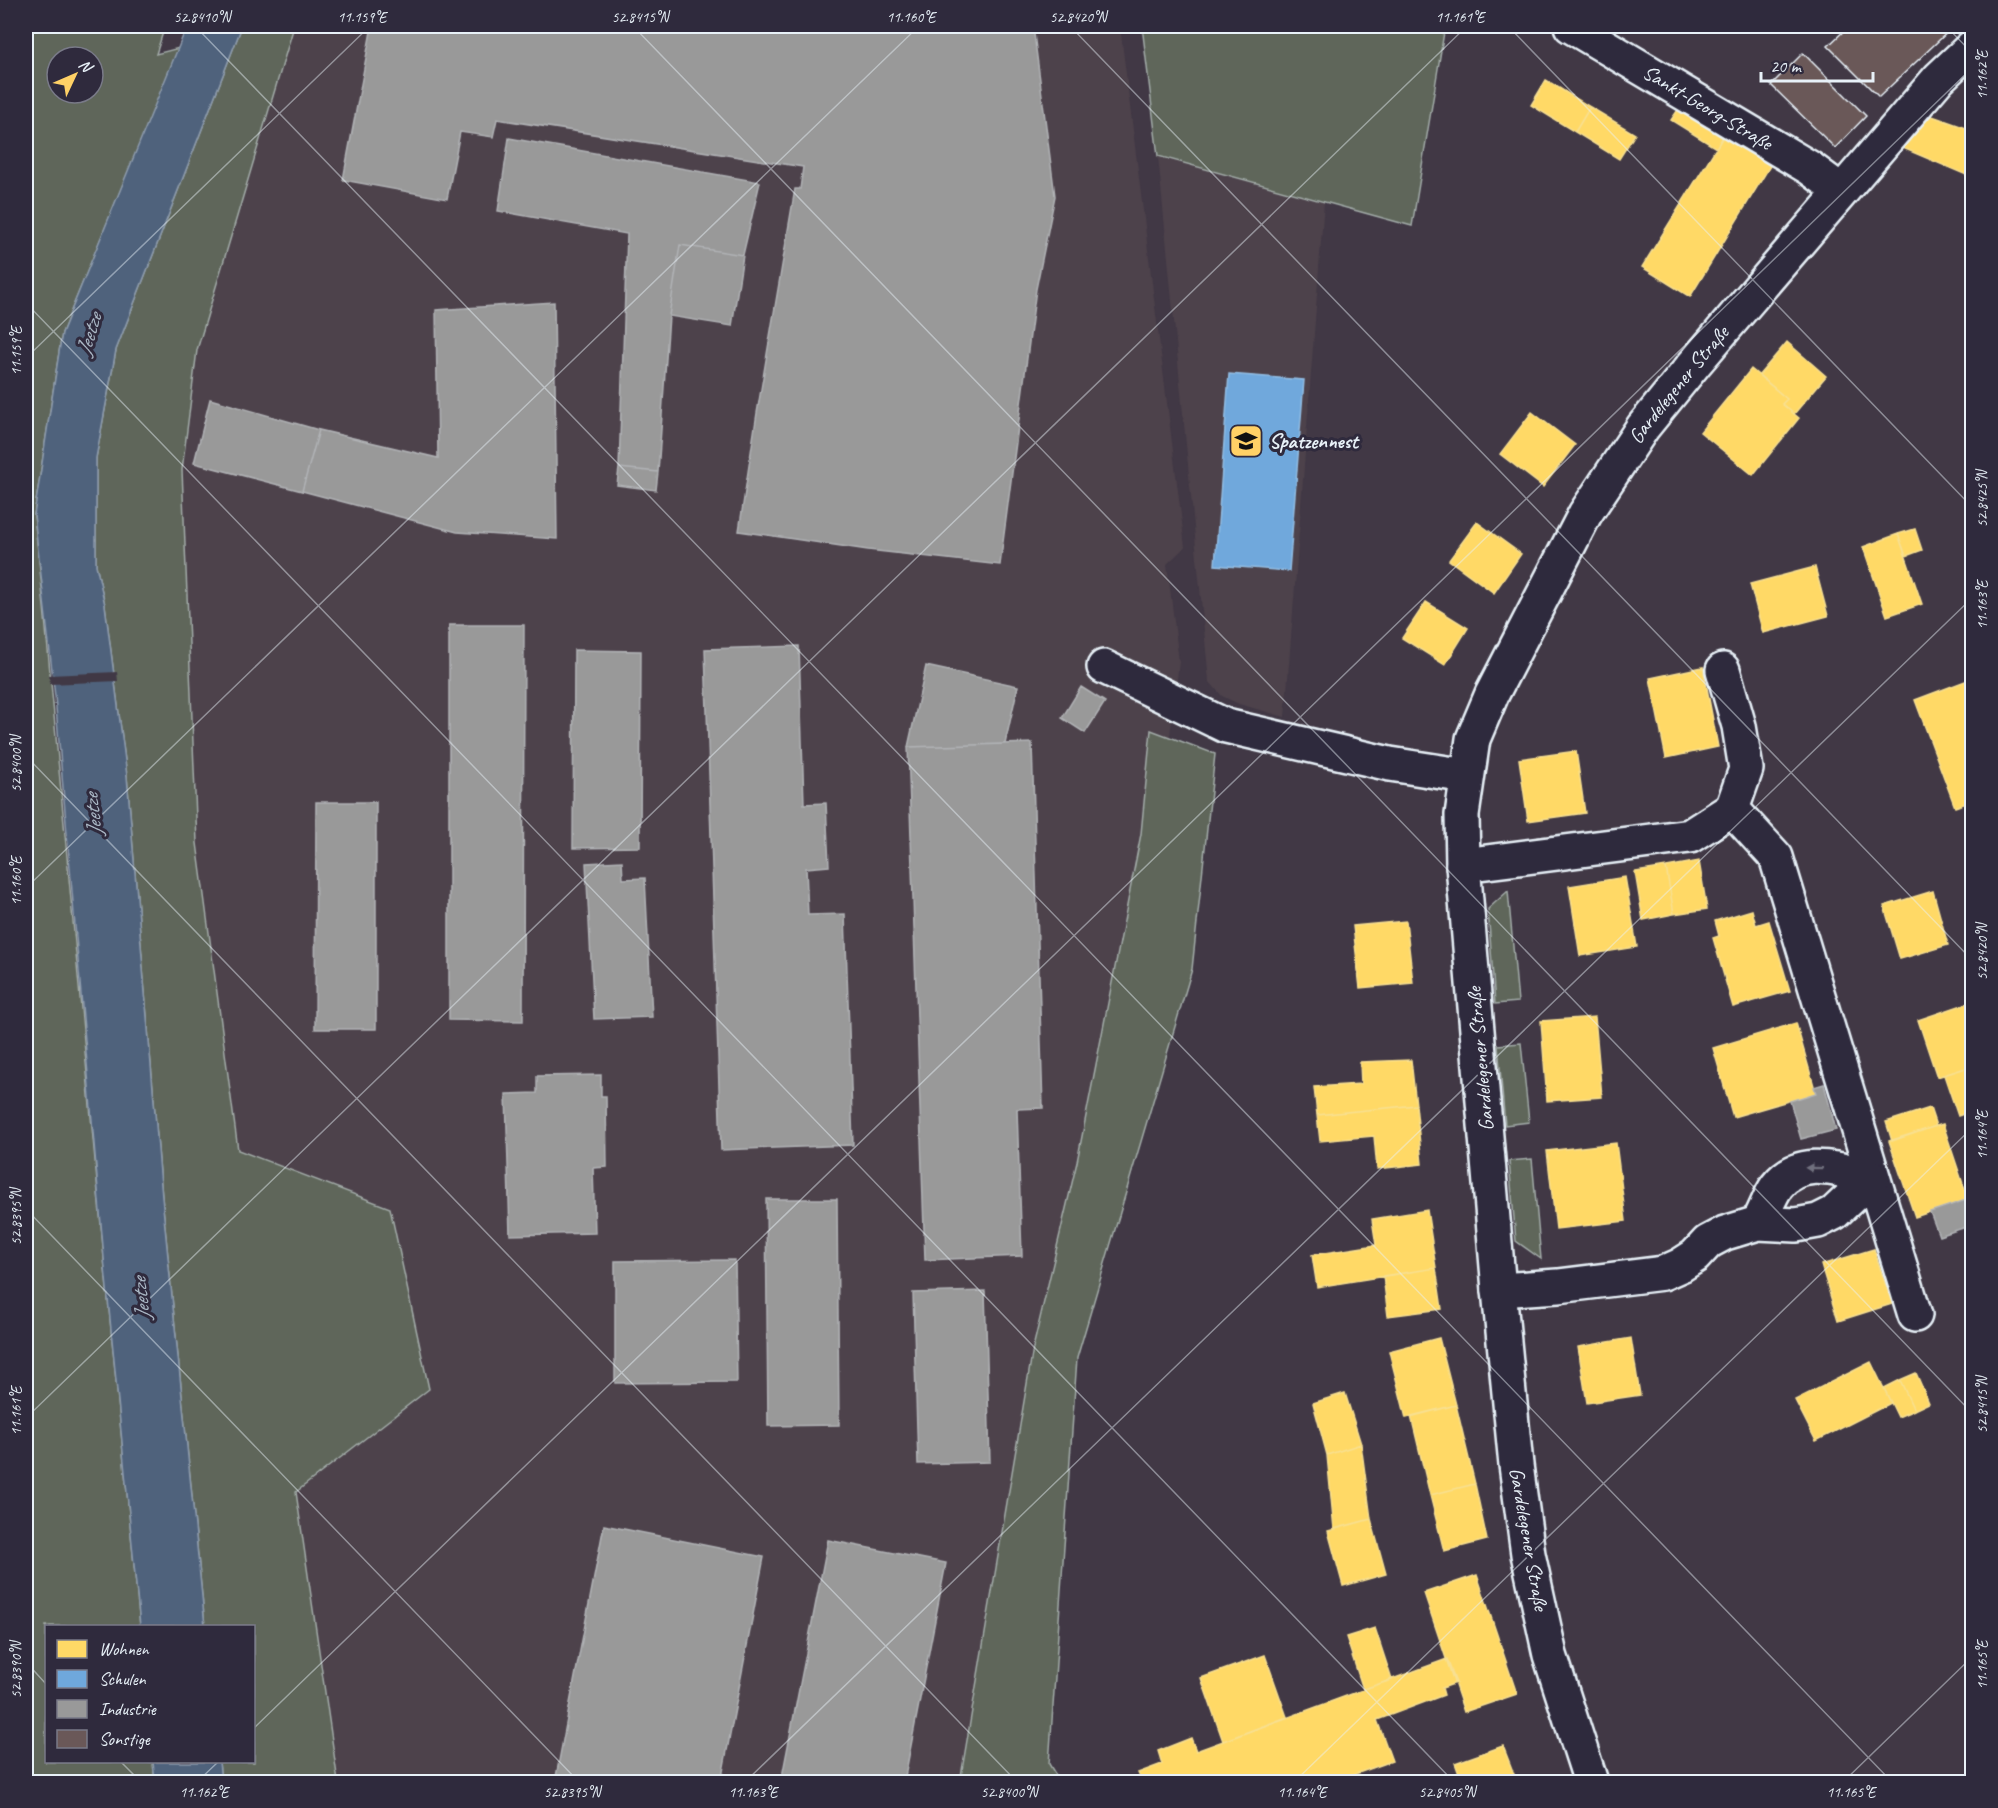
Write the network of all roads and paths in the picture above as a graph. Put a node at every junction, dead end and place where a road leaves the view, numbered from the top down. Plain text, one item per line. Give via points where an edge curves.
1 (1571, 26) edge
2 (1972, 47) edge
3 (1841, 191) junction
4 (1104, 667) dead end
5 (1723, 670) dead end
6 (1467, 776) junction
7 (1732, 808) junction
8 (1463, 865) junction
9 (1872, 1177) junction
10 (1758, 1223) junction
11 (1499, 1290) junction
12 (1915, 1315) dead end
13 (1591, 1782) edge

1 - 3 street, Sankt-Georg-Straße via 1810,168
2 - 3 street, Gardelegener Straße via 1939,78
3 - 6 street, Gardelegener Straße via 1643,427 1584,514 1492,694 1473,739
4 - 6 street via 1226,726 1390,764
5 - 7 street via 1746,769
6 - 8 street, Gardelegener Straße via 1462,815
7 - 8 street via 1690,836
7 - 9 street via 1776,857
8 - 11 street, Gardelegener Straße
9 - 10 street via 1834,1213 1818,1221 1796,1226
9 -> 10 street via 1808,1167 1790,1173 1776,1188
9 - 12 street
10 - 11 street via 1708,1242 1695,1256 1663,1273
11 - 13 street, Gardelegener Straße via 1528,1554 1550,1655

